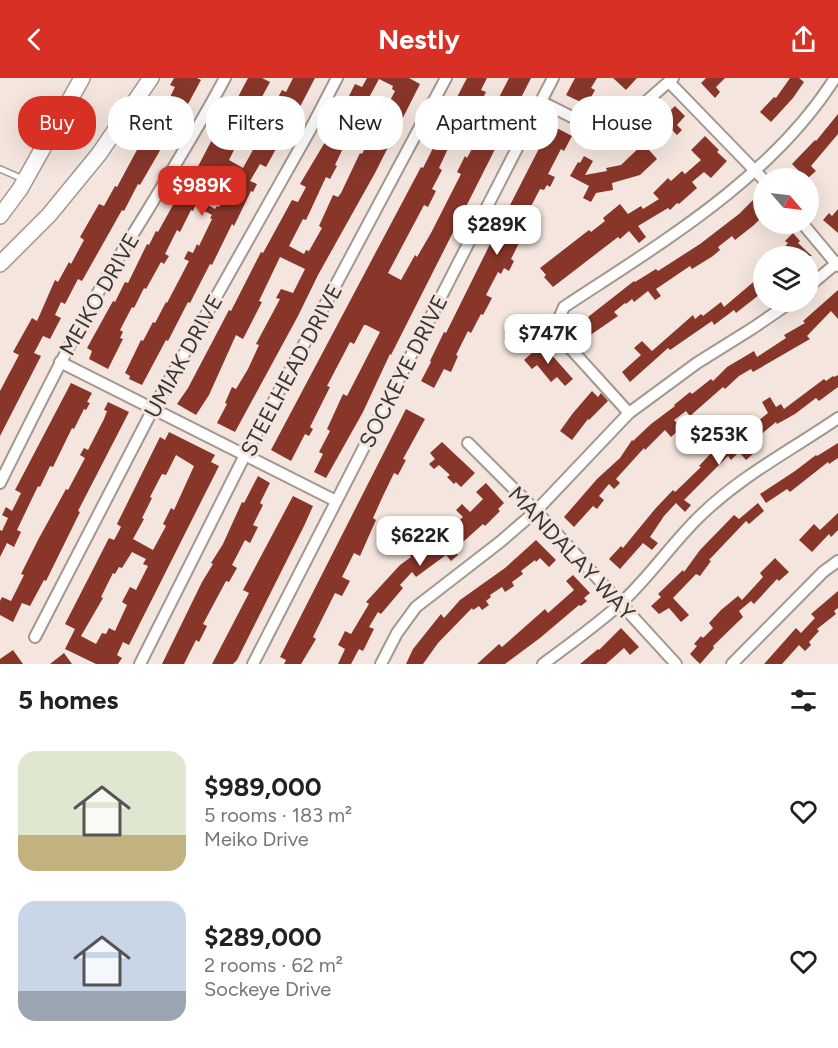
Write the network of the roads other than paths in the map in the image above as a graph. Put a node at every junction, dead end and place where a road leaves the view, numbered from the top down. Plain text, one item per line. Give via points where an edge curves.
1 (82, 78) edge
2 (150, 78) edge
3 (225, 78) edge
4 (336, 78) edge
5 (446, 78) edge
6 (553, 78) edge
7 (835, 78) edge
8 (670, 80) edge
9 (545, 96) edge
10 (558, 110) edge
11 (517, 150) edge
12 (753, 168) edge
13 (757, 168) edge
14 (0, 169) edge
15 (753, 172) edge
16 (25, 180) junction
17 (0, 216) edge
18 (812, 234) edge
19 (0, 264) edge
20 (837, 264) edge
21 (819, 278) edge
22 (776, 312) edge
23 (60, 363) junction
24 (153, 409) junction
25 (629, 413) junction
26 (838, 418) edge
27 (468, 443) dead end
28 (245, 455) junction
29 (0, 483) edge
30 (336, 501) junction
31 (536, 512) junction
32 (838, 561) edge
33 (620, 604) junction
34 (35, 637) dead end
35 (140, 664) edge
36 (253, 664) edge
37 (381, 664) edge
38 (543, 664) edge
39 (676, 664) edge
40 (732, 664) edge

1 - 16 main road
2 - 19 main road via 99,154
3 - 23 street, MEIKO DRIVE
4 - 24 street, UMIAK DRIVE
5 - 28 street, STEELHEAD DRIVE
6 - 9 street, SOCKEYE DRIVE
7 - 13 street via 796,128
8 - 10 street via 608,135
8 - 12 street
11 - 30 street, SOCKEYE DRIVE
14 - 16 lane
15 - 25 street via 677,233 564,307 557,323 561,338
16 - 17 main road
18 - 20 street
20 - 21 street
22 - 25 street
23 - 24 street
23 - 29 street, MEIKO DRIVE
24 - 28 street
24 - 34 street, UMIAK DRIVE
25 - 31 street
26 - 33 street via 741,481 699,517
27 - 31 street, MANDALAY WAY
28 - 30 street
28 - 35 street, STEELHEAD DRIVE
30 - 36 street, SOCKEYE DRIVE
31 - 33 street, MANDALAY WAY
31 - 37 street via 416,607
32 - 40 street
33 - 38 street
33 - 39 street, MANDALAY WAY

